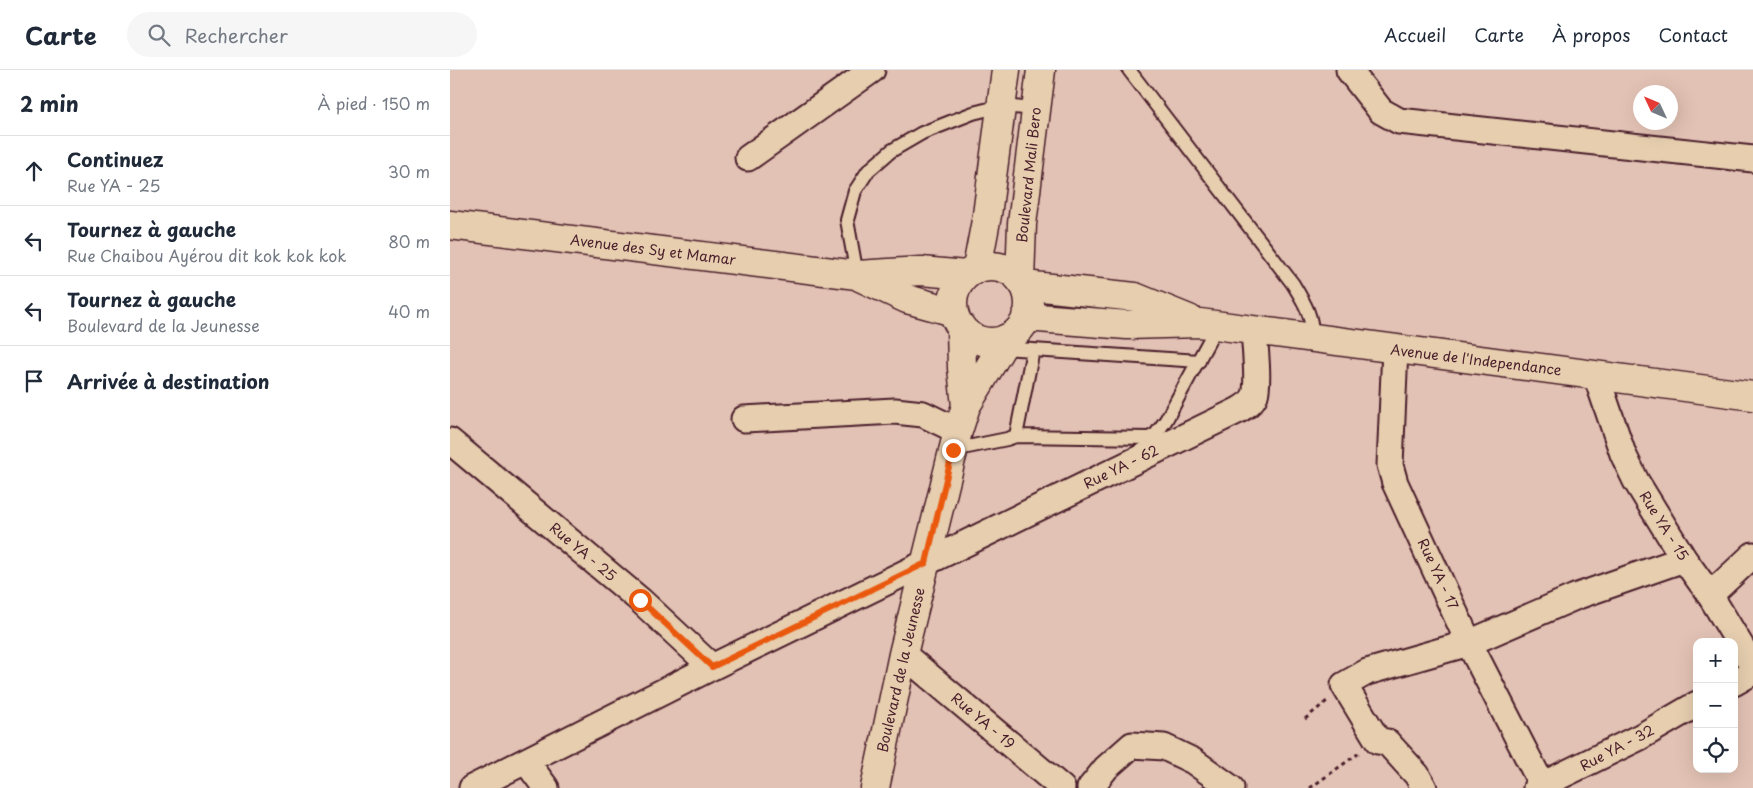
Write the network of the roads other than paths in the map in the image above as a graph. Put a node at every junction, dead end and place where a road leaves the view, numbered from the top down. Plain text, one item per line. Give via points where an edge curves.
1 (872, 70) edge
2 (1006, 70) edge
3 (1041, 70) edge
4 (1129, 70) edge
5 (1349, 70) edge
6 (1001, 106) junction
7 (1036, 109) junction
8 (748, 158) dead end
9 (1753, 159) edge
10 (450, 225) edge
11 (972, 272) junction
12 (857, 275) junction
13 (1022, 283) junction
14 (1026, 317) junction
15 (957, 320) junction
16 (1208, 324) junction
17 (1254, 330) junction
18 (1312, 338) junction
19 (1004, 343) junction
20 (1395, 349) junction
21 (1033, 350) junction
22 (1199, 361) junction
23 (1596, 375) junction
24 (1753, 396) edge
25 (744, 419) dead end
26 (959, 429) junction
27 (1016, 436) junction
28 (450, 441) edge
29 (1753, 555) edge
30 (1684, 559) junction
31 (926, 563) junction
32 (1710, 595) junction
33 (1469, 643) junction
34 (904, 654) junction
35 (1753, 666) edge
36 (712, 667) junction
37 (1753, 672) edge
38 (1738, 681) edge
39 (1693, 706) edge
40 (526, 761) junction
41 (1548, 785) edge
42 (472, 788) edge
43 (546, 788) edge
44 (875, 788) edge
45 (1062, 788) edge
46 (1090, 788) edge
47 (1231, 788) edge
48 (1424, 788) edge

1 - 8 street
2 - 6 main road
3 - 7 main road, Boulevard Mali Bero
4 - 18 lane via 1293,284 1313,324
5 - 9 street via 1381,111 1399,121
6 - 7 lane
6 - 11 main road via 987,215
6 - 12 lane via 922,133 891,151 868,171 855,191 847,220
7 - 13 main road, Boulevard Mali Bero via 1022,224
10 - 12 main road, Avenue des Sy et Mamar
11 - 12 main road, Avenue des Sy et Mamar
11 - 13 main road via 984,266 997,266 1010,271
11 - 15 main road via 955,292 953,302
12 - 15 main road, Avenue des Sy et Mamar
13 - 14 main road via 1028,301
13 - 16 main road, Avenue de l'Independance via 1135,297
14 - 16 main road, Avenue de l'Independance via 1127,325
14 - 19 main road
15 - 19 main road via 970,336
15 - 26 main road via 962,368
16 - 17 main road, Avenue de l'Independance
16 - 22 lane
17 - 18 main road, Avenue de l'Independance
17 - 31 street, Rue YA - 62 via 1256,386 1247,405
18 - 20 main road, Avenue de l'Independance
19 - 21 lane
19 - 26 main road
20 - 23 main road, Avenue de l'Independance
20 - 33 street, Rue YA - 17 via 1390,465
21 - 22 lane
21 - 27 lane
22 - 27 lane via 1166,420 1149,438
23 - 24 main road, Avenue de l'Independance
23 - 30 street, Rue YA - 15 via 1636,482
25 - 26 street via 895,411 923,414
26 - 27 lane via 1007,440
26 - 31 main road, Boulevard de la Jeunesse
28 - 36 street, Rue YA - 25 via 640,600
29 - 32 street
30 - 32 street, Rue YA - 15
30 - 33 street via 1575,596
31 - 34 main road, Boulevard de la Jeunesse
31 - 36 street, Rue YA - 62
32 - 35 street, Rue YA - 15
33 - 41 street, Rue YA - 17
33 - 48 street via 1366,672 1344,685 1378,741 1387,742
34 - 44 main road, Boulevard de la Jeunesse
34 - 45 street, Rue YA - 19
36 - 40 street, Rue YA - 62
37 - 38 street
39 - 41 street, Rue YA - 32
40 - 42 street, Rue YA - 62
40 - 43 street
46 - 47 street via 1106,768 1132,746 1164,747 1193,761

